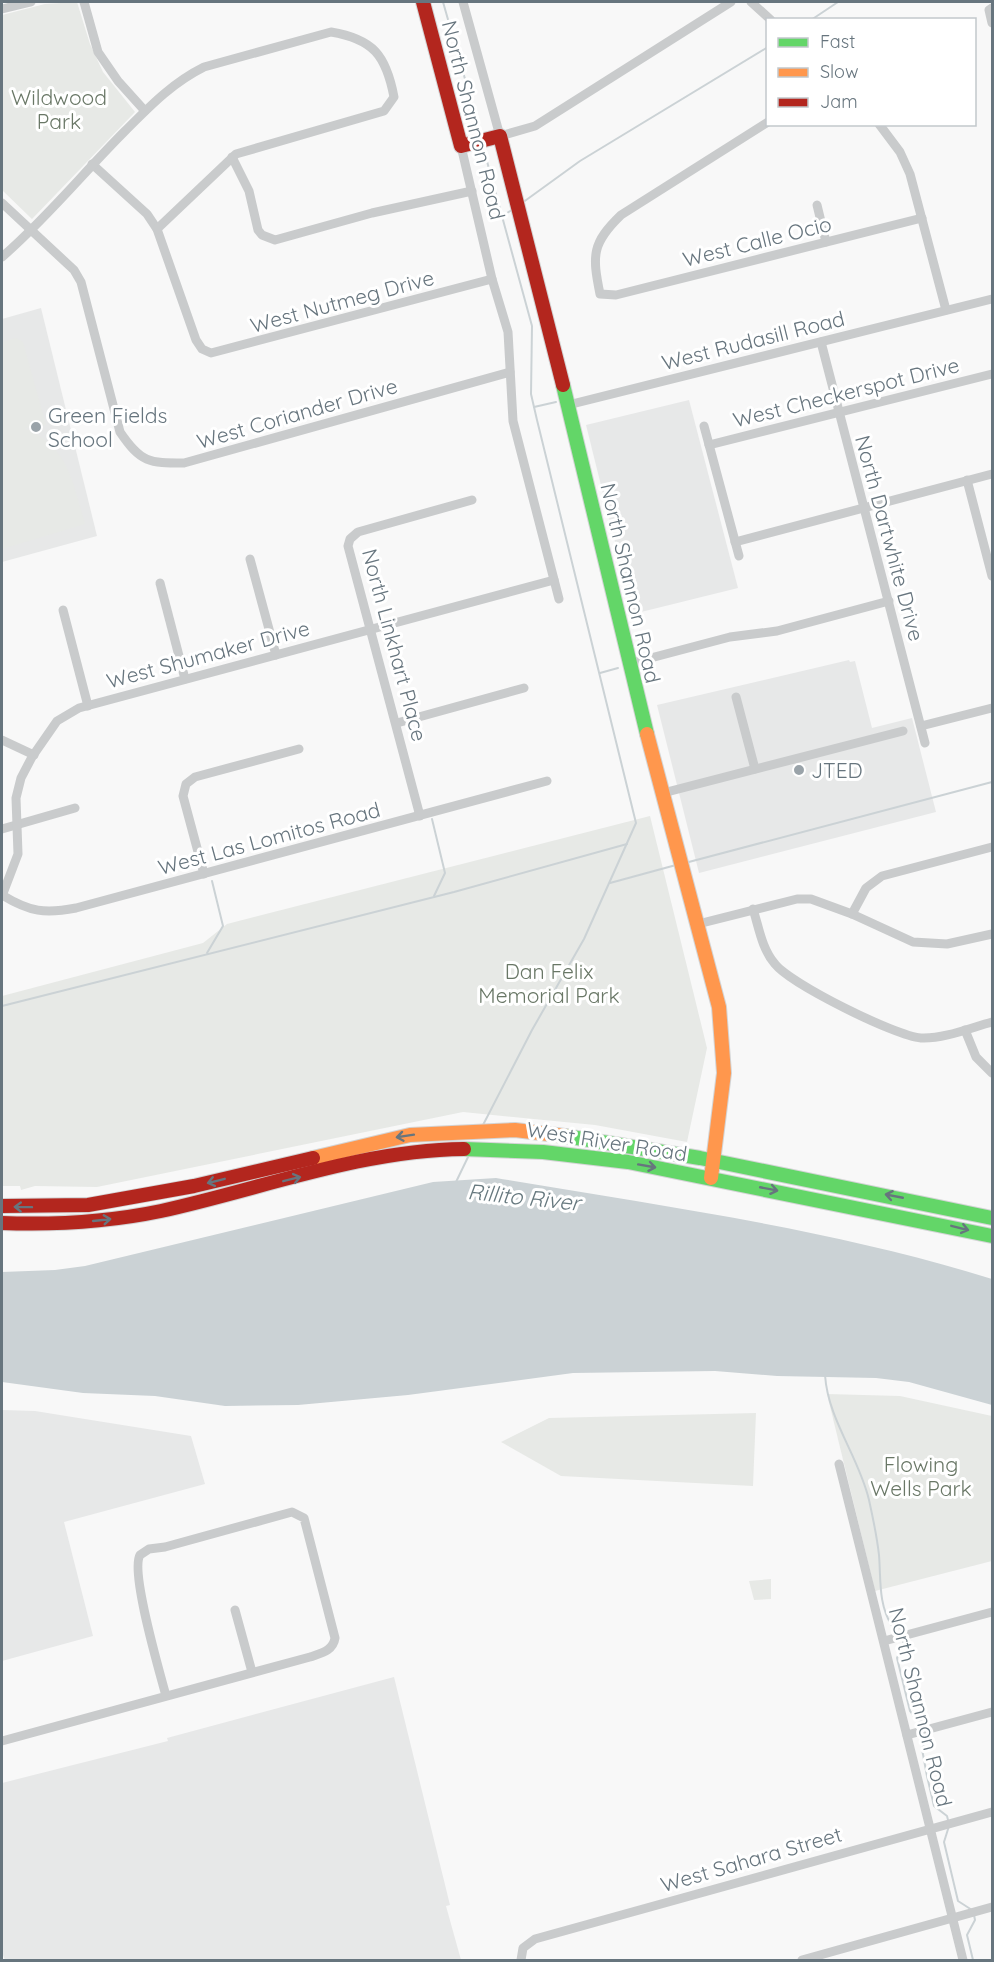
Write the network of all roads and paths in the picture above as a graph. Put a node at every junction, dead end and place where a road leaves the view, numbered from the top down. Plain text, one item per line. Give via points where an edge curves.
1 (31, 2) edge
2 (84, 2) edge
3 (423, 2) edge
4 (463, 2) edge
5 (731, 2) edge
6 (751, 2) edge
7 (2, 9) edge
8 (991, 9) edge
9 (769, 18) edge
10 (993, 23) edge
11 (388, 109) junction
12 (145, 111) junction
13 (396, 116) dead end
14 (766, 123) edge
15 (880, 126) edge
16 (500, 136) junction
17 (460, 146) junction
18 (232, 157) junction
19 (92, 164) junction
20 (472, 192) junction
21 (2, 203) edge
22 (817, 205) dead end
23 (922, 218) junction
24 (157, 229) junction
25 (29, 230) junction
26 (826, 242) junction
27 (2, 257) edge
28 (492, 279) junction
29 (993, 299) edge
30 (946, 310) junction
31 (821, 342) junction
32 (510, 372) junction
33 (993, 374) edge
34 (568, 405) junction
35 (838, 412) junction
36 (704, 426) dead end
37 (709, 445) junction
38 (993, 474) edge
39 (968, 480) junction
40 (472, 500) dead end
41 (863, 508) junction
42 (735, 542) junction
43 (739, 556) dead end
44 (250, 559) dead end
45 (993, 576) edge
46 (554, 580) junction
47 (160, 583) dead end
48 (559, 599) dead end
49 (889, 601) junction
50 (63, 610) dead end
51 (370, 630) junction
52 (276, 655) junction
53 (628, 664) junction
54 (185, 679) junction
55 (524, 688) dead end
56 (736, 697) dead end
57 (88, 706) junction
58 (993, 708) edge
59 (397, 723) junction
60 (921, 726) junction
61 (903, 731) dead end
62 (2, 740) edge
63 (925, 743) dead end
64 (299, 749) dead end
65 (34, 754) junction
66 (755, 769) junction
67 (547, 781) dead end
68 (663, 793) junction
69 (75, 808) dead end
70 (420, 816) junction
71 (18, 824) junction
72 (2, 829) edge
73 (993, 847) edge
74 (204, 874) junction
75 (2, 895) edge
76 (753, 909) junction
77 (852, 914) junction
78 (698, 924) junction
79 (993, 934) edge
80 (993, 1022) edge
81 (965, 1030) junction
82 (993, 1072) edge
83 (714, 1161) junction
84 (711, 1178) junction
85 (2, 1206) edge
86 (66, 1206) junction
87 (993, 1218) edge
88 (2, 1223) edge
89 (66, 1224) junction
90 (993, 1236) edge
91 (839, 1464) dead end
92 (236, 1610) dead end
93 (993, 1612) edge
94 (884, 1641) junction
95 (252, 1672) junction
96 (166, 1696) junction
97 (993, 1712) edge
98 (907, 1735) junction
99 (2, 1741) edge
100 (993, 1812) edge
101 (930, 1828) junction
102 (993, 1907) edge
103 (952, 1918) junction
104 (514, 1944) dead end
105 (524, 1948) junction
106 (521, 1960) edge
107 (802, 1960) edge
108 (963, 1960) edge

1 - 7 street
2 - 12 street via 98,52
3 - 17 main road, North Shannon Road
4 - 16 street, North Shannon Road
5 - 16 street via 535,126
6 - 9 street
8 - 10 street
11 - 12 street via 394,97 384,60 370,45 352,35 331,32 204,67 174,84
11 - 13 street
11 - 18 street via 375,116 256,146
12 - 19 street
14 - 26 street, West Calle Ocio via 621,215 604,231 596,251 600,294 616,295
15 - 23 street via 910,174
16 - 17 main road
16 - 34 main road, North Shannon Road
17 - 20 street, North Shannon Road
18 - 20 street via 249,190 263,239 275,240 372,213
18 - 24 street
19 - 24 street via 147,214
19 - 25 street
20 - 28 street, North Shannon Road
21 - 25 street, West Coriander Drive
22 - 26 street
23 - 26 street, West Calle Ocio
23 - 30 street
24 - 28 street, West Nutmeg Drive via 196,340 202,351 211,353
25 - 27 street
25 - 32 street, West Coriander Drive via 74,270 81,282 120,432 134,453 156,463 184,463
28 - 32 street, North Shannon Road via 508,332
29 - 30 street, West Rudasill Road
30 - 31 street, West Rudasill Road
31 - 34 street, West Rudasill Road
31 - 35 street, North Dartwhite Drive
32 - 46 street, North Shannon Road via 513,421
33 - 35 street, West Checkerspot Drive
34 - 53 main road, North Shannon Road
35 - 37 street, West Checkerspot Drive
35 - 41 street, North Dartwhite Drive
36 - 37 street
37 - 42 street
38 - 39 street
39 - 41 street
39 - 45 street
40 - 51 street, North Linkhart Place via 348,536
41 - 42 street
41 - 49 street, North Dartwhite Drive
42 - 43 street
44 - 52 street
46 - 48 street, North Shannon Road
46 - 51 street, West Shumaker Drive
47 - 54 street
49 - 53 street
49 - 60 street, North Dartwhite Drive
50 - 57 street
51 - 52 street, West Shumaker Drive
51 - 59 street, North Linkhart Place
52 - 54 street, West Shumaker Drive
53 - 68 main road, North Shannon Road
54 - 57 street, West Shumaker Drive
55 - 59 street
56 - 66 street
57 - 65 street, West Shumaker Drive via 57,721
58 - 60 street
59 - 70 street, North Linkhart Place
60 - 63 street, North Dartwhite Drive
61 - 66 street
62 - 65 street
64 - 74 street via 195,777 182,785
65 - 71 street, West Shumaker Drive via 16,798
66 - 68 street
67 - 70 street, West Las Lomitos Road
68 - 78 main road, North Shannon Road
69 - 71 street
70 - 74 street, West Las Lomitos Road
71 - 72 street
71 - 75 street, West Shumaker Drive via 18,854
73 - 77 street via 890,873 866,888
74 - 75 street, West Las Lomitos Road via 52,913 31,910
76 - 77 street via 811,899
76 - 78 street
76 - 81 street via 764,946 785,976 906,1035 923,1038
77 - 79 street via 913,942 947,944
78 - 83 main road, North Shannon Road via 719,1007 724,1073
80 - 81 street
81 - 82 street via 976,1057
83 - 84 main road, North Shannon Road
83 -> 86 main road, West River Road via 587,1137 464,1131 410,1135 150,1195
87 -> 83 main road, West River Road
89 -> 84 main road, West River Road via 155,1212 349,1165 453,1149 563,1151
84 -> 90 main road, West River Road
86 -> 85 main road, West River Road
86 - 89 main road
88 - 89 main road, West River Road
91 - 94 street, North Shannon Road
92 - 95 street
93 - 94 street
94 - 98 street, North Shannon Road
95 - 96 street
95 - 96 street via 334,1648 335,1638 301,1511 137,1553 144,1607
96 - 99 street
97 - 98 street
98 - 101 street, North Shannon Road
100 - 101 street, West Sahara Street
101 - 103 street, North Shannon Road
101 - 105 street, West Sahara Street via 535,1939
102 - 103 street
103 - 107 street
103 - 108 street, North Shannon Road
104 - 105 street
105 - 106 street

